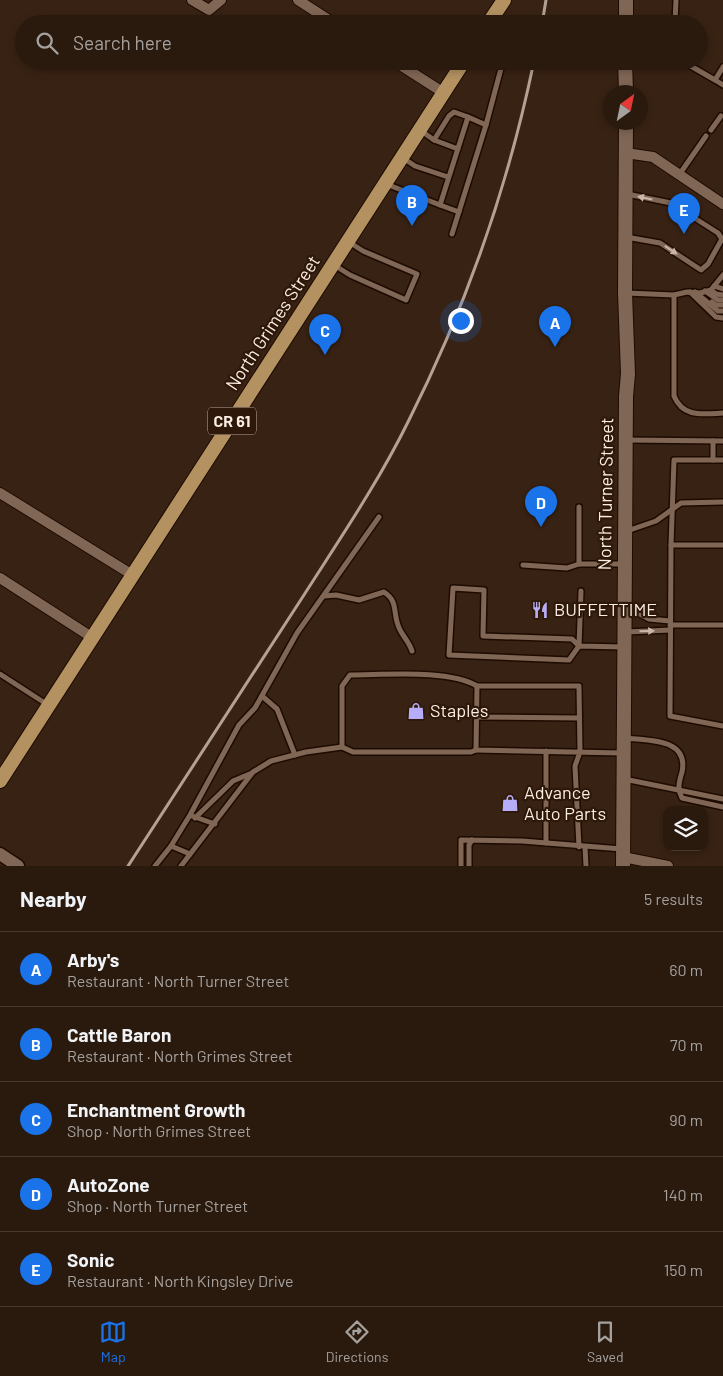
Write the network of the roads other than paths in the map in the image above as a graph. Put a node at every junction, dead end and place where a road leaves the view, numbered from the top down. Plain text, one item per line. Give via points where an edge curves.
1 (192, 0) edge
2 (222, 0) edge
3 (298, 0) edge
4 (504, 0) edge
5 (626, 0) edge
6 (676, 0) edge
7 (321, 15) edge
8 (496, 15) edge
9 (626, 15) edge
10 (675, 15) edge
11 (723, 67) edge
12 (409, 70) edge
13 (458, 70) edge
14 (501, 70) edge
15 (625, 70) edge
16 (698, 70) edge
17 (715, 80) junction
18 (626, 85) edge
19 (723, 85) edge
20 (444, 92) junction
21 (722, 115) edge
22 (468, 117) junction
23 (486, 125) junction
24 (420, 130) junction
25 (626, 130) edge
26 (711, 130) dead end
27 (706, 136) dead end
28 (434, 140) junction
29 (458, 149) junction
30 (626, 153) junction
31 (402, 158) junction
32 (679, 175) junction
33 (448, 177) junction
34 (385, 184) junction
35 (626, 194) junction
36 (723, 204) edge
37 (440, 205) junction
38 (459, 212) junction
39 (723, 227) edge
40 (718, 233) junction
41 (452, 234) dead end
42 (626, 237) junction
43 (349, 242) junction
44 (334, 265) junction
45 (723, 275) edge
46 (723, 288) edge
47 (707, 289) edge
48 (625, 292) junction
49 (723, 294) edge
50 (674, 295) junction
51 (723, 300) edge
52 (723, 305) edge
53 (723, 311) edge
54 (723, 318) edge
55 (723, 413) edge
56 (625, 440) junction
57 (713, 441) junction
58 (723, 441) edge
59 (713, 460) junction
60 (723, 460) edge
61 (0, 492) edge
62 (723, 502) edge
63 (578, 507) dead end
64 (674, 509) junction
65 (379, 517) dead end
66 (624, 532) junction
67 (671, 545) junction
68 (723, 545) edge
69 (579, 564) junction
70 (624, 564) junction
71 (523, 565) dead end
72 (131, 574) junction
73 (0, 578) edge
74 (581, 591) dead end
75 (324, 596) junction
76 (624, 609) junction
77 (723, 625) edge
78 (670, 626) junction
79 (623, 632) junction
80 (93, 638) junction
81 (579, 646) junction
82 (623, 647) junction
83 (412, 651) dead end
84 (0, 674) edge
85 (477, 686) junction
86 (262, 696) junction
87 (49, 706) junction
88 (477, 718) junction
89 (579, 718) junction
90 (723, 726) edge
91 (622, 738) junction
92 (342, 747) junction
93 (476, 750) junction
94 (546, 751) junction
95 (580, 752) junction
96 (622, 753) junction
97 (295, 755) junction
98 (253, 772) junction
99 (623, 779) junction
100 (0, 781) edge
101 (678, 790) junction
102 (723, 799) edge
103 (723, 807) edge
104 (192, 816) junction
105 (215, 824) junction
106 (472, 840) junction
107 (546, 843) junction
108 (171, 846) junction
109 (579, 846) junction
110 (585, 847) junction
111 (0, 854) edge
112 (190, 854) junction
113 (623, 857) edge
114 (18, 866) edge
115 (155, 866) edge
116 (181, 866) edge
117 (461, 866) edge
118 (470, 866) edge
119 (586, 866) edge
120 (668, 866) edge

1 - 2 street via 209,10
3 - 7 street
4 - 8 main road
5 - 9 main road
6 - 10 lane
11 - 17 lane
12 - 20 street
13 - 20 main road, North Grimes Street / CR 61
14 - 23 lane
15 - 18 main road
16 - 17 lane
17 - 19 lane
20 - 24 main road, North Grimes Street / CR 61
21 - 26 lane
22 - 23 lane
22 - 28 lane via 454,112
22 - 29 lane
23 - 38 lane
24 - 28 lane
24 - 31 main road, North Grimes Street / CR 61
25 - 30 main road, North Turner Street
27 - 32 lane
28 - 29 lane
29 - 33 lane
30 - 32 street via 653,157
30 - 35 main road, North Turner Street
31 - 33 lane
31 - 34 main road, North Grimes Street / CR 61
32 - 36 street
33 - 37 lane
34 - 37 lane
34 - 43 main road, North Grimes Street / CR 61
40 -> 35 lane via 671,203
35 - 42 main road, North Turner Street
37 - 38 lane
38 - 41 lane
39 - 40 lane
42 -> 40 lane via 660,243 701,270 722,239
42 - 48 main road, North Turner Street
43 - 44 main road, North Grimes Street / CR 61
43 - 44 lane via 417,274 406,300
44 - 72 main road, North Grimes Street / CR 61
45 - 47 lane
46 - 47 lane
47 - 49 lane
47 - 50 lane
47 - 51 lane via 718,300
47 - 52 lane via 716,305
47 - 53 lane via 718,311
47 - 54 lane via 716,317
48 - 50 lane
48 - 56 main road, North Turner Street via 628,374
50 - 55 lane via 676,402 692,414
56 - 57 lane
56 - 66 main road, North Turner Street
57 - 58 lane
57 - 59 lane
59 - 60 lane
59 - 64 lane via 674,460
61 - 72 street
62 - 64 lane via 681,503
63 - 69 lane
64 - 66 lane via 656,521
64 - 67 lane
65 - 75 lane
66 - 70 main road, North Turner Street
67 - 68 lane
67 - 78 lane
69 - 70 lane
69 - 71 lane via 567,568
70 - 76 main road, North Turner Street
72 - 80 main road, North Grimes Street / CR 61
73 - 80 street
74 - 81 lane
75 - 83 lane via 359,600 384,592 393,602 397,624
75 - 86 lane via 297,633
76 - 78 lane
76 - 79 main road, North Turner Street
77 - 78 lane
79 -> 78 lane
78 - 90 lane via 670,716
79 - 82 main road, North Turner Street
80 - 87 main road, North Grimes Street / CR 61
81 - 81 lane via 572,639 483,636 484,590 453,588 449,655 569,660
81 - 82 lane
82 - 91 main road, North Turner Street
84 - 87 lane
85 - 88 lane
85 - 89 lane via 579,686
85 - 92 lane via 465,679 424,675 350,675 342,686
86 - 97 lane via 277,709
86 - 104 lane via 239,725
87 - 100 main road, North Grimes Street / CR 61
88 - 89 lane
88 - 93 lane
89 - 95 lane
91 - 96 main road, North Turner Street
91 - 101 lane via 662,743 678,750 684,761
92 - 93 lane via 353,752
92 - 97 lane
93 - 94 lane
94 - 95 lane
94 - 107 lane
95 - 96 lane
95 - 109 lane via 575,766
96 - 99 main road, North Turner Street
97 - 98 lane via 271,761
98 - 104 lane via 233,781
98 - 105 lane
99 - 101 lane
99 - 113 main road, North Turner Street
101 - 102 lane
101 - 103 lane via 682,798
104 - 105 lane
104 - 108 lane
105 - 112 lane
106 - 107 lane
106 - 117 lane via 461,840
106 - 118 lane via 469,845
107 - 109 lane
108 - 112 lane
108 - 115 lane
109 - 110 lane
110 - 113 lane
110 - 119 lane
111 - 114 street
112 - 116 lane
113 - 120 street

